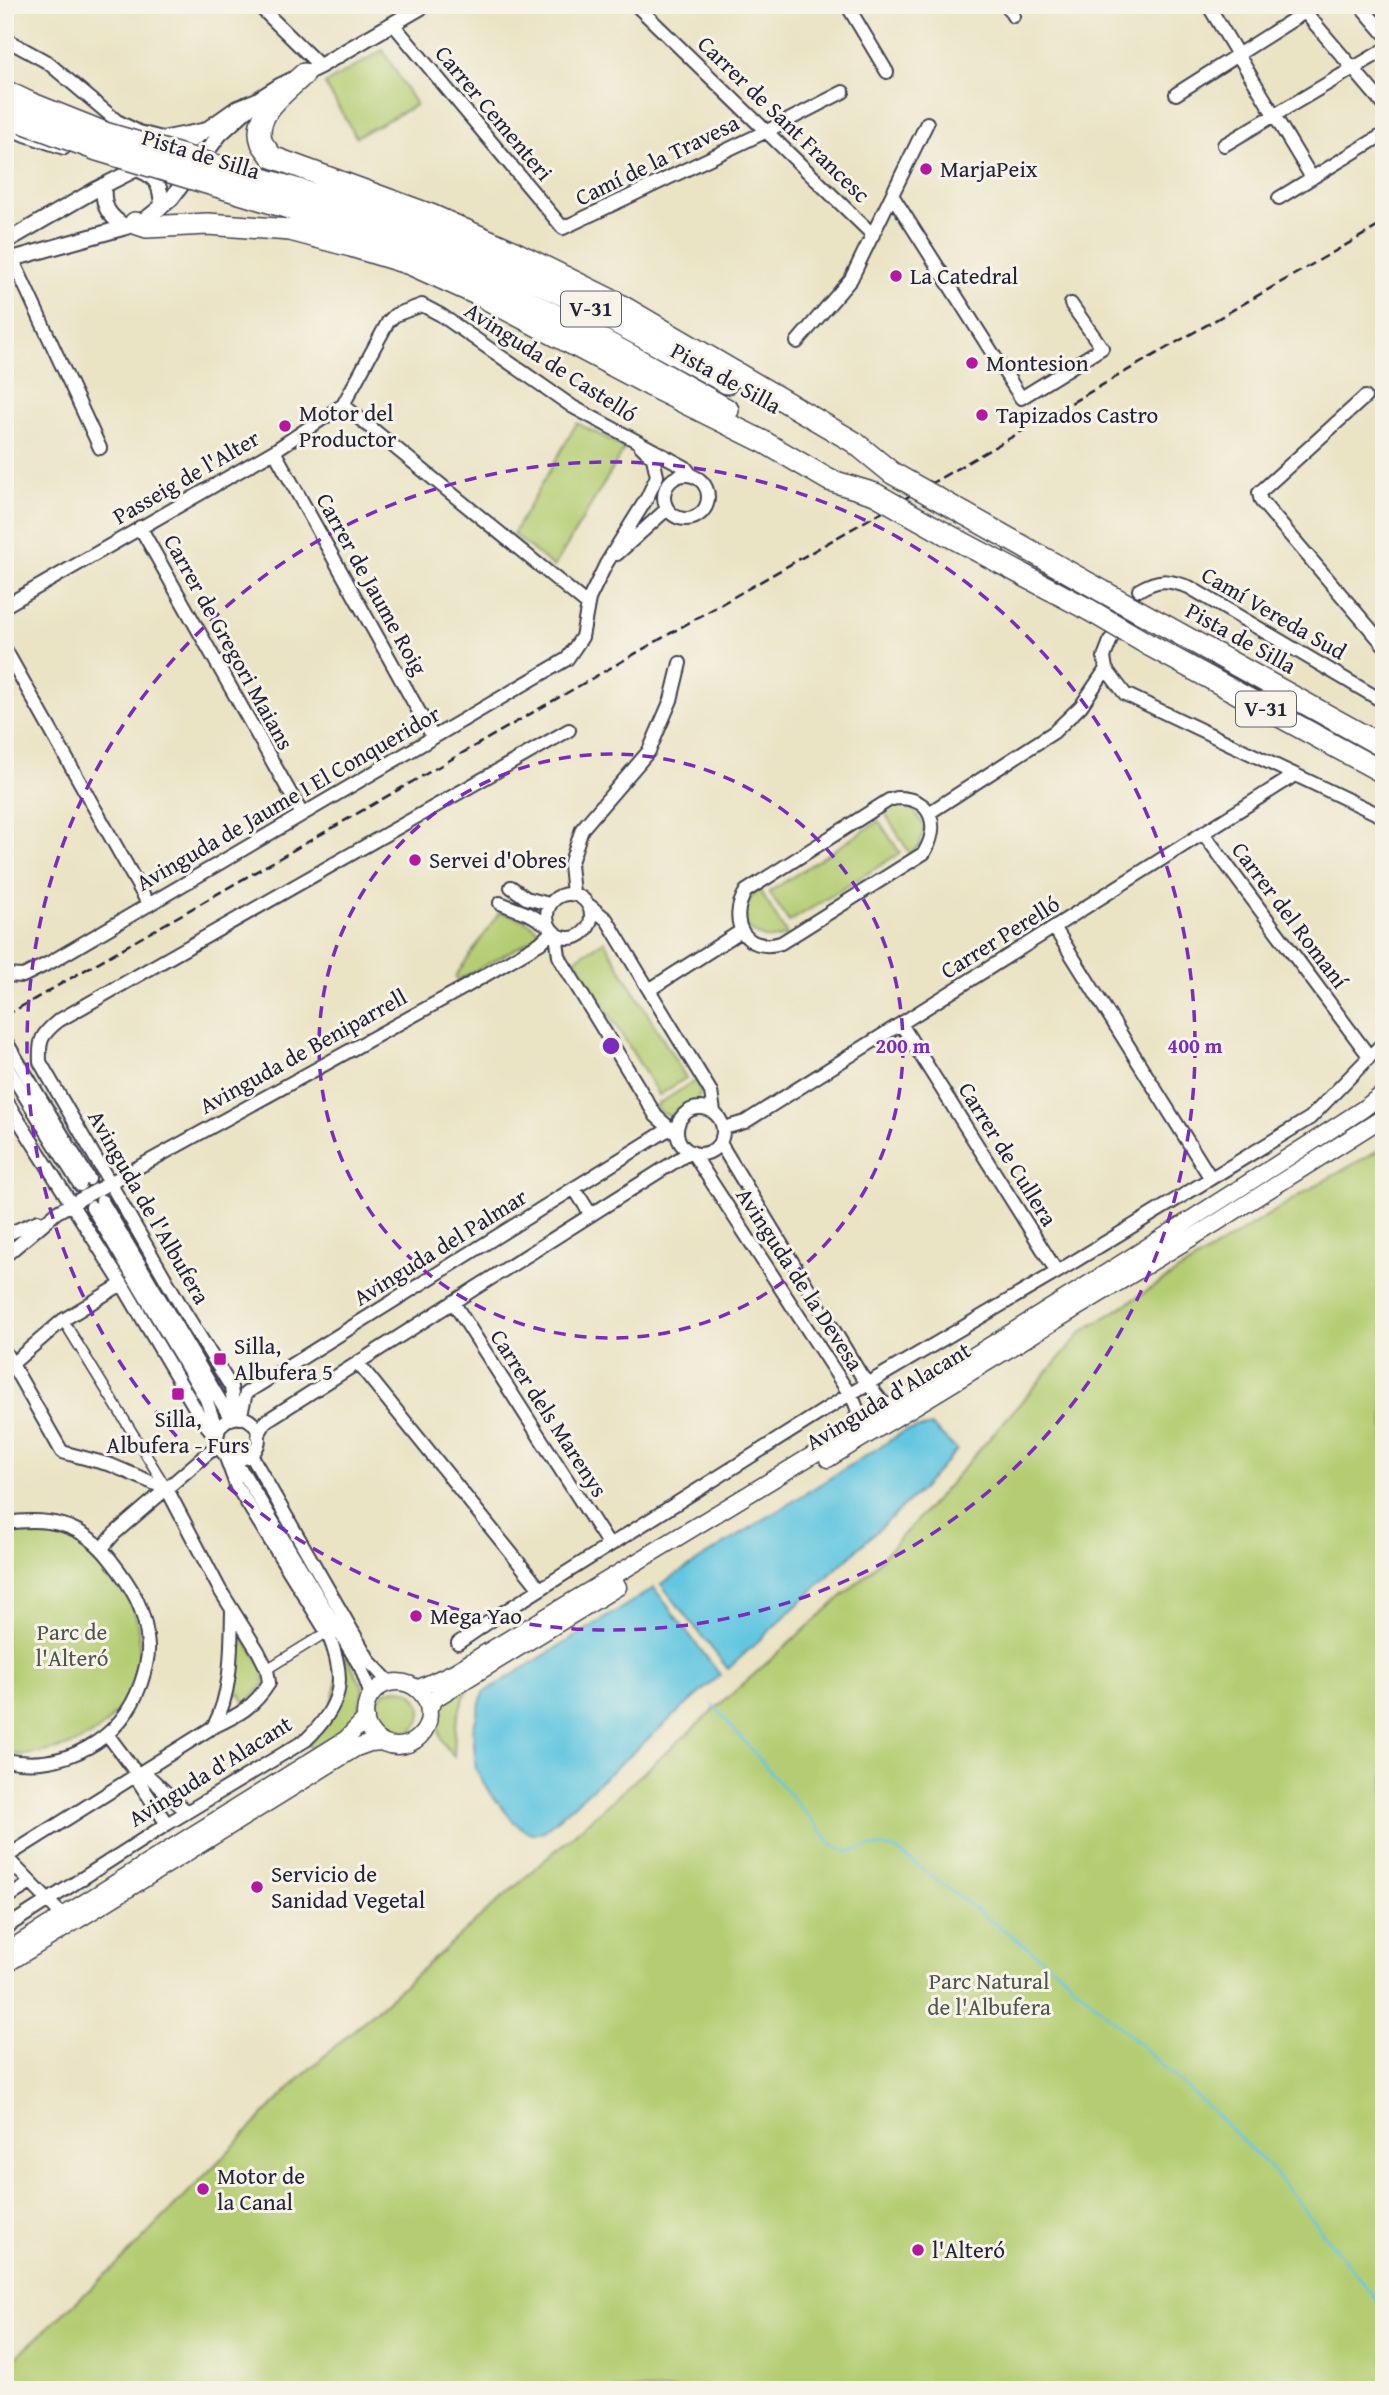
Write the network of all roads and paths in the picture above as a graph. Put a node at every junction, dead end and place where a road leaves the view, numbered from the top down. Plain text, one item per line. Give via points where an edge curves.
1 (258, 5) edge
2 (425, 5) edge
3 (636, 5) edge
4 (847, 5) edge
5 (1208, 5) edge
6 (1360, 5) edge
7 (1307, 8) edge
8 (393, 24) junction
9 (1384, 33) edge
10 (5, 39) edge
11 (1384, 50) edge
12 (1237, 54) junction
13 (1353, 68) junction
14 (312, 70) junction
15 (887, 72) dead end
16 (5, 92) edge
17 (844, 92) dead end
18 (1176, 94) dead end
19 (257, 100) junction
20 (1384, 105) edge
21 (1273, 115) junction
22 (16, 117) edge
23 (927, 123) dead end
24 (207, 128) junction
25 (767, 131) junction
26 (1384, 134) edge
27 (1224, 145) dead end
28 (135, 169) junction
29 (1312, 178) junction
30 (104, 185) junction
31 (270, 192) junction
32 (892, 195) junction
33 (1279, 198) dead end
34 (162, 206) junction
35 (130, 225) junction
36 (563, 228) joint
37 (873, 235) junction
38 (5, 242) edge
39 (9, 260) edge
40 (1071, 304) dead end
41 (422, 305) joint
42 (797, 342) dead end
43 (1365, 397) dead end
44 (343, 405) junction
45 (640, 445) junction
46 (100, 448) dead end
47 (274, 451) junction
48 (892, 473) junction
49 (692, 476) junction
50 (875, 494) junction
51 (663, 495) junction
52 (647, 498) junction
53 (667, 509) junction
54 (140, 527) junction
55 (606, 564) junction
56 (1139, 590) dead end
57 (588, 605) junction
58 (5, 606) edge
59 (1111, 639) dead end
60 (1384, 645) edge
61 (5, 649) edge
62 (680, 663) dead end
63 (1106, 669) junction
64 (1384, 702) edge
65 (569, 730) dead end
66 (433, 737) junction
67 (1384, 747) edge
68 (1384, 773) edge
69 (1296, 775) junction
70 (929, 813) junction
71 (302, 814) junction
72 (1384, 817) edge
73 (1203, 833) junction
74 (511, 887) dead end
75 (573, 893) junction
76 (500, 903) dead end
77 (550, 904) junction
78 (149, 905) junction
79 (590, 906) junction
80 (1054, 927) junction
81 (553, 930) junction
82 (741, 931) junction
83 (5, 975) edge
84 (649, 990) junction
85 (901, 1024) junction
86 (5, 1040) edge
87 (1384, 1042) edge
88 (1369, 1056) junction
89 (5, 1064) edge
90 (1384, 1093) edge
91 (5, 1099) edge
92 (714, 1112) junction
93 (1373, 1116) edge
94 (724, 1128) junction
95 (675, 1129) junction
96 (720, 1143) junction
97 (691, 1152) junction
98 (1210, 1177) junction
99 (110, 1183) junction
100 (573, 1188) junction
101 (72, 1205) junction
102 (57, 1212) junction
103 (591, 1215) junction
104 (5, 1235) edge
105 (5, 1256) edge
106 (1057, 1272) junction
107 (122, 1284) junction
108 (453, 1303) junction
109 (63, 1320) junction
110 (7, 1362) edge
111 (358, 1363) junction
112 (868, 1385) junction
113 (850, 1394) junction
114 (894, 1405) junction
115 (235, 1418) junction
116 (850, 1433) junction
117 (258, 1436) junction
118 (222, 1446) junction
119 (251, 1455) junction
120 (167, 1489) junction
121 (5, 1523) edge
122 (610, 1545) junction
123 (102, 1548) junction
124 (540, 1589) junction
125 (232, 1611) junction
126 (327, 1632) junction
127 (458, 1643) dead end
128 (267, 1669) junction
129 (390, 1683) junction
130 (417, 1689) junction
131 (371, 1695) junction
132 (429, 1707) junction
133 (366, 1718) junction
134 (214, 1727) junction
135 (107, 1734) junction
136 (383, 1742) junction
137 (5, 1760) edge
138 (138, 1774) junction
139 (187, 1812) junction
140 (167, 1824) junction
141 (6, 1857) edge
142 (31, 1883) junction
143 (5, 1899) edge
144 (49, 1900) junction
145 (62, 1915) junction
146 (5, 1928) edge
147 (5, 1952) edge
148 (5, 1965) edge

1 - 14 street
2 - 8 street
3 - 25 street, Carrer de Sant Francesc
4 - 15 street
5 - 12 street
6 - 9 street
7 - 12 street
7 - 13 street
8 - 14 street
8 - 36 street, Carrer Cementeri
10 - 24 street via 47,62 117,121 139,132 162,138
11 - 13 street
12 - 18 street
12 - 21 street
13 - 20 street
13 - 21 street
14 - 19 street
14 - 48 highway via 266,112 260,125 262,142 272,157 431,215 615,302 854,442
16 - 22 highway, Pista de Silla / V-31
17 - 25 street, Camí de la Travesa
19 - 24 street
19 - 34 street via 220,134
21 - 27 street
21 - 29 street
22 - 28 street
22 - 31 highway, Pista de Silla / V-31, bridge via 105,133
23 - 32 street
24 - 28 street via 186,144
25 - 36 street, Camí de la Travesa
25 - 37 street, Carrer de Sant Francesc
26 - 29 street
28 - 30 street
28 - 34 street via 157,181
29 - 33 street
30 - 35 street via 108,214
30 - 38 street
31 - 48 highway, Pista de Silla / V-31 via 424,232 500,264 606,316
31 - 50 highway, Pista de Silla / V-31 via 491,282 606,341
32 - 37 street
32 - 40 street via 1021,398 1101,348
34 - 35 street
35 - 39 street
35 - 50 highway via 290,230 410,264 764,442 829,480
37 - 42 street via 845,287
39 - 46 street
41 - 44 street, Passeig de l'Alter via 388,322
41 - 45 street, Avinguda de Castelló via 573,407
43 - 60 street via 1259,493
44 - 47 street, Passeig de l'Alter
44 - 57 street
45 - 49 street, Avinguda de Castelló via 685,467
45 - 52 street via 653,458 657,476
47 - 54 street, Passeig de l'Alter
47 - 66 street, Carrer de Jaume Roig
48 - 67 highway, Pista de Silla / V-31, bridge
49 - 51 street via 673,479
49 - 53 street via 707,491 703,512 684,519
50 - 68 highway, Pista de Silla / V-31, bridge
51 - 52 street
51 - 53 street
52 - 55 street
53 - 55 street
54 - 58 street, Passeig de l'Alter
54 - 71 street, Carrer de Gregori Maians
55 - 57 street
56 - 64 street, Camí Vereda Sud via 1154,581 1189,587
57 - 66 street, Avinguda de Jaume I El Conqueridor via 582,637 567,659
59 - 63 street via 1104,657
61 - 78 street
62 - 75 street via 671,700 649,751 582,830 570,865
63 - 69 street via 1125,694
63 - 70 street via 1081,706 1054,732
65 - 99 street, Avinguda de l'Albufera via 47,1031 39,1043 40,1062
66 - 71 street, Avinguda de Jaume I El Conqueridor
69 - 72 street
69 - 73 street, Carrer Perelló
70 - 82 street via 933,829 923,853 792,936 774,945 761,944
70 - 82 street via 911,799 889,800 753,885 739,905
71 - 78 street, Avinguda de Jaume I El Conqueridor
73 - 80 street, Carrer Perelló
73 - 88 street, Carrer del Romaní
74 - 77 street via 526,898
75 - 77 street via 559,895
75 - 79 street
76 - 81 street
77 - 81 street via 547,912
78 - 83 street, Avinguda de Jaume I El Conqueridor via 23,976
79 - 81 street via 590,923 584,933 572,938
79 - 84 street via 607,920
80 - 85 street, Carrer Perelló
80 - 98 street
81 - 95 street via 562,962 656,1116
81 - 99 street, Avinguda de Beniparrell via 540,943 465,987
82 - 84 street
84 - 92 street via 711,1092
85 - 94 street, Carrer Perelló via 745,1122
85 - 106 street, Carrer de Cullera
86 - 89 street, Avinguda de l'Albufera via 84,1182
87 - 88 street, Avinguda d'Alacant
88 - 98 street, Avinguda d'Alacant via 1310,1118
90 - 93 main road
91 - 101 street, Avinguda de l'Albufera
92 - 94 street
92 - 95 street via 690,1110
93 - 114 main road, Avinguda d'Alacant via 1196,1218
93 - 132 main road, Avinguda d'Alacant via 1216,1223 436,1698
94 - 96 street
95 - 97 street
95 - 100 street, Avinguda del Palmar
96 - 97 street via 706,1153
96 - 112 street, Avinguda de la Devesa
97 - 103 street
97 - 113 street, Avinguda de la Devesa
98 - 106 street, Avinguda d'Alacant
99 - 101 street, Avinguda de Beniparrell
99 - 115 street, Avinguda de l'Albufera via 231,1387
100 - 103 street
100 - 115 street, Avinguda del Palmar via 246,1393
101 - 102 street, Avinguda de Beniparrell
101 - 107 street, Avinguda de l'Albufera
102 - 104 street
102 - 105 street
103 - 108 street
106 - 112 street, Avinguda d'Alacant
107 - 109 street
107 - 118 street, Avinguda de l'Albufera
108 - 111 street
108 - 122 street, Carrer dels Marenys
109 - 110 street
109 - 120 street
110 - 120 street via 62,1452 111,1465
111 - 117 street via 266,1422
111 - 124 street
112 - 113 street, Avinguda d'Alacant
112 - 114 street, Avinguda de la Devesa via 883,1403
113 - 116 street, Avinguda de la Devesa via 858,1411
113 - 122 street, Avinguda d'Alacant
114 - 116 main road, Avinguda d'Alacant
115 - 117 street via 253,1424
115 - 118 street via 220,1427
115 - 118 street, Avinguda de l'Albufera via 97,1204 210,1405
116 - 130 main road, Avinguda d'Alacant via 454,1672
117 - 119 street
118 - 119 street via 240,1459
118 - 120 street
118 - 126 street, Avinguda d'Alacant via 236,1485
118 - 131 street, Avinguda de l'Albufera via 244,1474 361,1668
119 - 129 street via 370,1662
120 - 123 street
120 - 125 street
121 - 123 street via 51,1521 74,1528
122 - 124 street, Avinguda d'Alacant
123 - 135 street via 139,1601 148,1649 138,1692 125,1716
124 - 127 street, Avinguda d'Alacant
125 - 128 street
125 - 134 street via 227,1685
126 - 128 street
126 - 139 street, Avinguda d'Alacant via 341,1673 333,1709 321,1725 306,1740
128 - 134 street via 269,1683 255,1703
129 - 130 main road
129 - 131 main road
130 - 132 main road
131 - 133 main road
132 - 136 main road via 429,1721 419,1737 402,1746
133 - 136 main road via 374,1736
133 - 145 main road, Avinguda d'Alacant via 346,1739
134 - 138 street
135 - 137 street via 76,1755 48,1762
135 - 138 street
136 - 148 main road via 356,1748
138 - 139 street
138 - 140 street
138 - 141 street
139 - 140 street, Avinguda d'Alacant
140 - 144 street, Avinguda d'Alacant
141 - 142 street
142 - 143 street
142 - 144 street
144 - 145 street
144 - 146 street, Avinguda d'Alacant
145 - 147 main road, Avinguda d'Alacant

